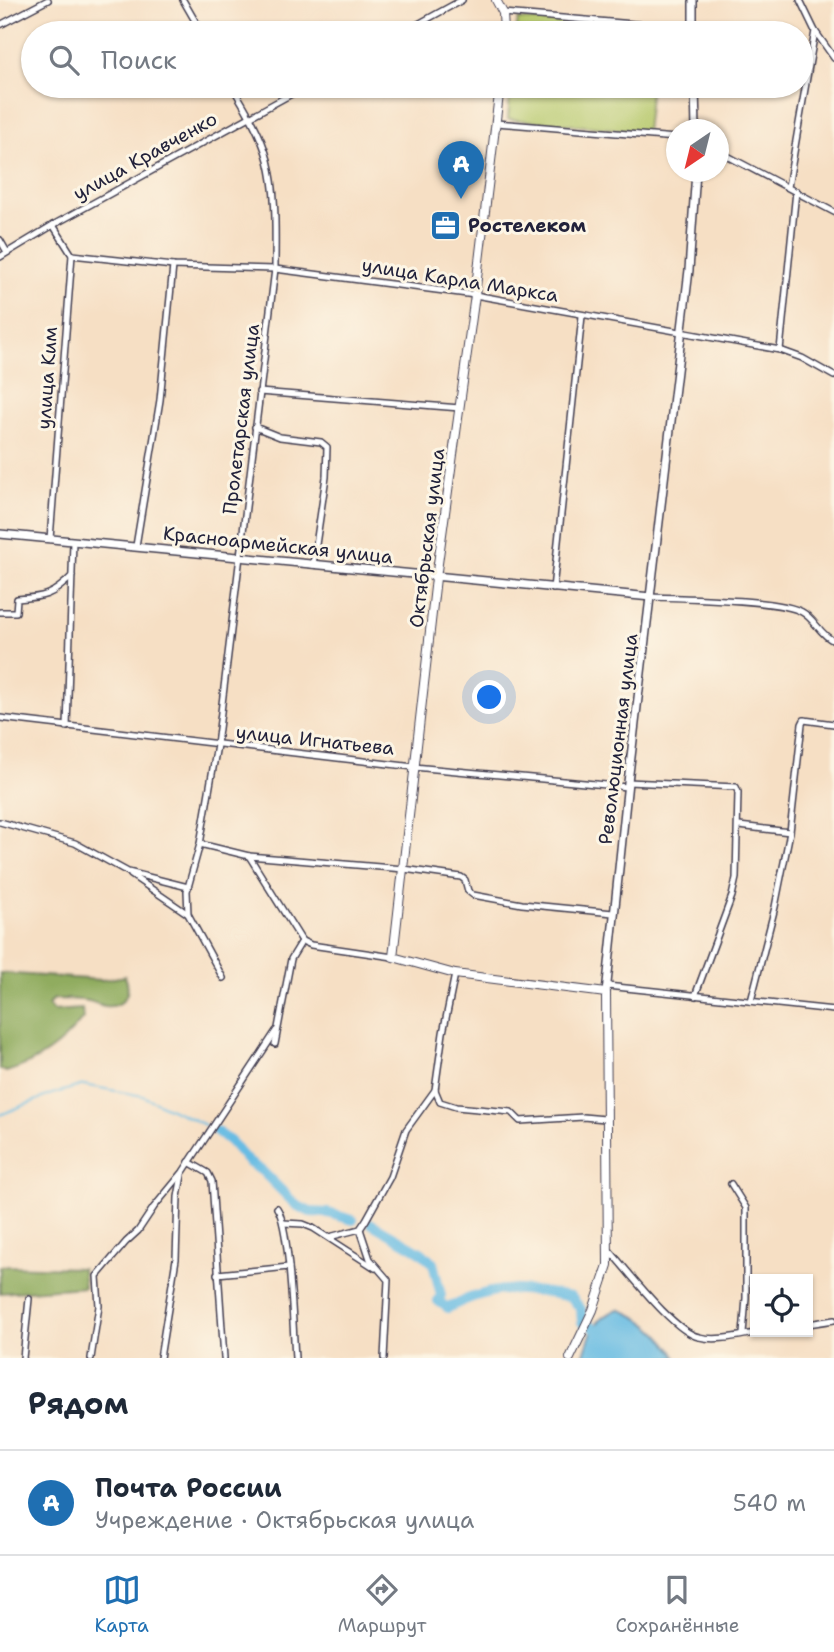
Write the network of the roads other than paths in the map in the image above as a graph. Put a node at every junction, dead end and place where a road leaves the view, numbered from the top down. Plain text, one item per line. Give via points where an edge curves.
1 (48, 0) edge
2 (183, 0) edge
3 (462, 0) edge
4 (496, 0) edge
5 (693, 0) edge
6 (800, 0) edge
7 (503, 13) junction
8 (195, 21) edge
9 (424, 21) edge
10 (504, 21) edge
11 (587, 21) edge
12 (693, 21) edge
13 (810, 21) edge
14 (0, 24) edge
15 (813, 27) edge
16 (815, 31) junction
17 (813, 43) edge
18 (834, 58) edge
19 (239, 98) edge
20 (284, 98) edge
21 (499, 98) edge
22 (695, 98) edge
23 (803, 98) edge
24 (250, 117) junction
25 (696, 119) edge
26 (496, 123) junction
27 (666, 137) edge
28 (729, 156) edge
29 (696, 182) edge
30 (788, 187) junction
31 (796, 191) junction
32 (834, 212) edge
33 (53, 225) junction
34 (0, 240) edge
35 (7, 252) junction
36 (72, 255) junction
37 (0, 257) edge
38 (173, 266) junction
39 (275, 269) junction
40 (475, 295) junction
41 (582, 316) junction
42 (682, 333) junction
43 (780, 350) junction
44 (834, 376) edge
45 (259, 392) junction
46 (460, 408) junction
47 (255, 427) junction
48 (0, 534) edge
49 (50, 539) junction
50 (73, 541) junction
51 (136, 546) junction
52 (240, 557) junction
53 (313, 565) junction
54 (72, 575) junction
55 (436, 578) junction
56 (553, 589) junction
57 (651, 597) junction
58 (0, 612) edge
59 (834, 640) edge
60 (0, 718) edge
61 (834, 724) edge
62 (67, 727) junction
63 (217, 745) junction
64 (414, 767) junction
65 (627, 785) junction
66 (0, 822) edge
67 (739, 826) junction
68 (790, 832) junction
69 (200, 844) junction
70 (249, 856) junction
71 (404, 869) junction
72 (122, 870) junction
73 (188, 887) junction
74 (613, 913) junction
75 (188, 914) junction
76 (302, 941) junction
77 (393, 957) junction
78 (455, 974) junction
79 (223, 978) dead end
80 (606, 990) junction
81 (695, 996) junction
82 (751, 1001) junction
83 (834, 1010) edge
84 (276, 1031) junction
85 (275, 1044) dead end
86 (435, 1090) junction
87 (606, 1119) junction
88 (189, 1162) junction
89 (183, 1172) junction
90 (732, 1184) dead end
91 (277, 1208) dead end
92 (282, 1223) junction
93 (360, 1229) junction
94 (329, 1237) junction
95 (609, 1250) junction
96 (289, 1267) junction
97 (381, 1271) junction
98 (217, 1274) junction
99 (29, 1298) dead end
100 (834, 1321) edge
101 (813, 1323) edge
102 (750, 1333) edge
103 (743, 1334) junction
104 (23, 1358) edge
105 (91, 1358) edge
106 (160, 1358) edge
107 (224, 1358) edge
108 (295, 1358) edge
109 (384, 1358) edge
110 (570, 1358) edge

1 - 14 street
2 - 8 street
3 - 9 street
4 - 7 main road
5 - 12 street
6 - 13 street
7 - 10 main road
7 - 11 street
15 - 16 street
16 - 17 street
16 - 18 street
19 - 24 street, Пролетарская улица
20 - 24 street, улица Кравченко
21 - 26 main road, Октябрьская улица
22 - 25 street
23 - 30 street
24 - 33 street, улица Кравченко
24 - 39 street, Пролетарская улица via 268,159 275,208
26 - 27 street
26 - 40 main road, Октябрьская улица
28 - 30 street
29 - 42 street, Революционная улица
30 - 31 street
31 - 32 street
31 - 43 street
33 - 35 street, улица Кравченко
33 - 36 street
34 - 35 street
35 - 37 street, улица Кравченко
36 - 38 street, улица Карла Маркса
36 - 49 street, улица Ким
38 - 39 street, улица Карла Маркса
38 - 51 street via 160,400
39 - 40 street, улица Карла Маркса
39 - 45 street, Пролетарская улица
40 - 41 street, улица Карла Маркса
40 - 46 main road, Октябрьская улица
41 - 42 street, улица Карла Маркса
41 - 56 street
42 - 43 street, улица Карла Маркса
42 - 57 street, Революционная улица
43 - 44 street, улица Карла Маркса
45 - 46 street
45 - 47 street, Пролетарская улица
46 - 55 main road, Октябрьская улица
47 - 52 street, Пролетарская улица
47 - 53 street via 327,447
48 - 49 street, Красноармейская улица
49 - 50 street, Красноармейская улица
50 - 51 street, Красноармейская улица
50 - 54 street
51 - 52 street, Красноармейская улица
52 - 53 street, Красноармейская улица
52 - 63 street, Пролетарская улица
53 - 55 street, Красноармейская улица
54 - 58 street via 46,597 17,599 16,612
54 - 62 street
55 - 56 street, Красноармейская улица
55 - 64 main road, Октябрьская улица
56 - 57 street, Красноармейская улица
57 - 59 street, Красноармейская улица via 773,604 800,611
57 - 65 street, Революционная улица
60 - 62 street, улица Игнатьева
61 - 68 street via 804,720
62 - 63 street, улица Игнатьева
63 - 64 street, улица Игнатьева
63 - 69 street, Пролетарская улица
64 - 65 street, улица Игнатьева
64 - 71 main road, Октябрьская улица
65 - 67 street, улица Игнатьева via 736,787
65 - 74 street, Революционная улица
66 - 72 street via 75,843
67 - 68 street
67 - 81 street via 732,896
68 - 82 street
69 - 70 street
69 - 73 street, Пролетарская улица
70 - 71 street
70 - 76 street
71 - 74 street via 461,877 474,895
71 - 77 main road, Октябрьская улица
72 - 73 street
72 - 75 street
73 - 75 street, Пролетарская улица
74 - 80 street, Революционная улица
75 - 79 street
76 - 77 street
76 - 84 street via 291,959
77 - 78 main road
78 - 80 main road
78 - 86 street
80 - 81 street
80 - 87 main road, Революционная улица
81 - 82 street
82 - 83 street
84 - 85 street
84 - 88 street
86 - 87 street via 444,1104 511,1112 520,1121
86 - 93 street via 406,1130 390,1177
87 - 95 main road, Революционная улица
88 - 89 street
88 - 98 street via 211,1175
89 - 105 street via 97,1276 99,1306
89 - 106 street via 177,1259
90 - 103 street via 746,1208
91 - 92 street
92 - 94 street via 308,1225
92 - 96 street
93 - 94 street
93 - 97 street via 370,1259
94 - 97 street
95 - 103 street via 687,1331 704,1338
95 - 110 main road, Революционная улица via 606,1276
96 - 98 street
96 - 108 street
97 - 109 street via 389,1283
98 - 107 street
99 - 104 street
100 - 101 street
102 - 103 street

